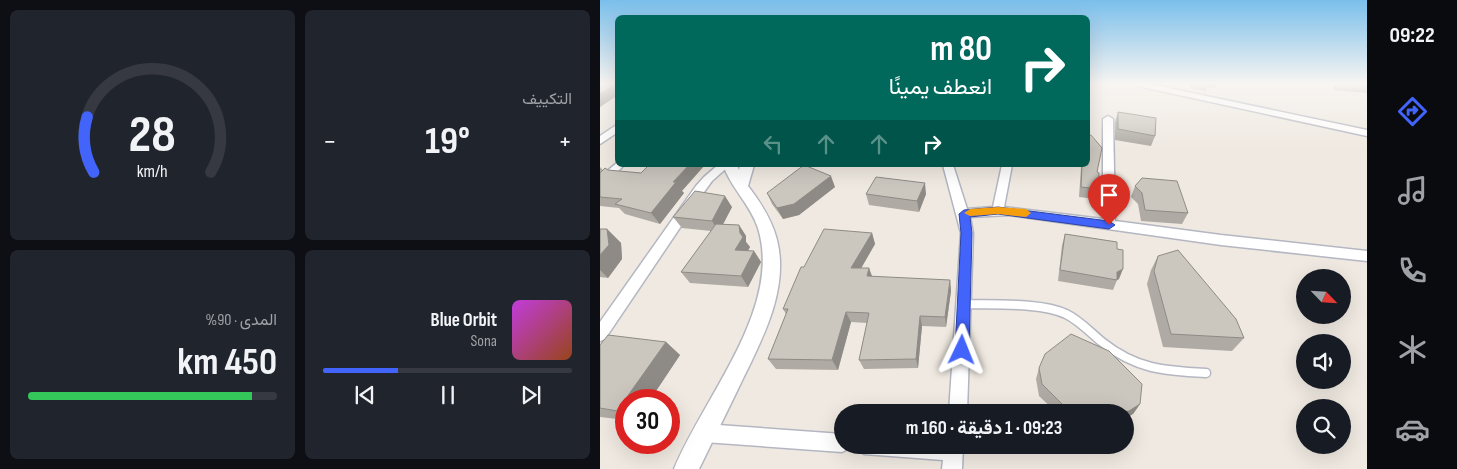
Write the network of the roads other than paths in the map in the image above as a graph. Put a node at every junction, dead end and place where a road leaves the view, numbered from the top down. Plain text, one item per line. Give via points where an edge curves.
1 (1235, 105) edge
2 (1108, 119) dead end
3 (615, 129) edge
4 (1367, 133) edge
5 (600, 141) edge
6 (617, 167) edge
7 (722, 167) edge
8 (731, 167) edge
9 (746, 167) edge
10 (948, 167) edge
11 (1007, 167) edge
12 (600, 183) edge
13 (741, 187) junction
14 (998, 210) junction
15 (964, 214) junction
16 (1109, 225) junction
17 (1367, 256) edge
18 (964, 304) junction
19 (600, 334) edge
20 (1206, 374) dead end
21 (958, 404) edge
22 (704, 433) junction
23 (834, 443) edge
24 (686, 469) edge

1 - 4 street
2 - 16 street
3 - 5 street
6 - 12 street
7 - 19 street via 704,184
8 - 13 street
9 - 13 street
10 - 15 street
11 - 14 street
13 - 22 street via 768,232 772,263 770,280 753,337
14 - 15 street
14 - 16 street
15 - 18 street via 967,233
16 - 17 street
18 - 20 lane via 1059,310 1138,364 1168,371
18 - 21 street
22 - 23 street
22 - 24 street

